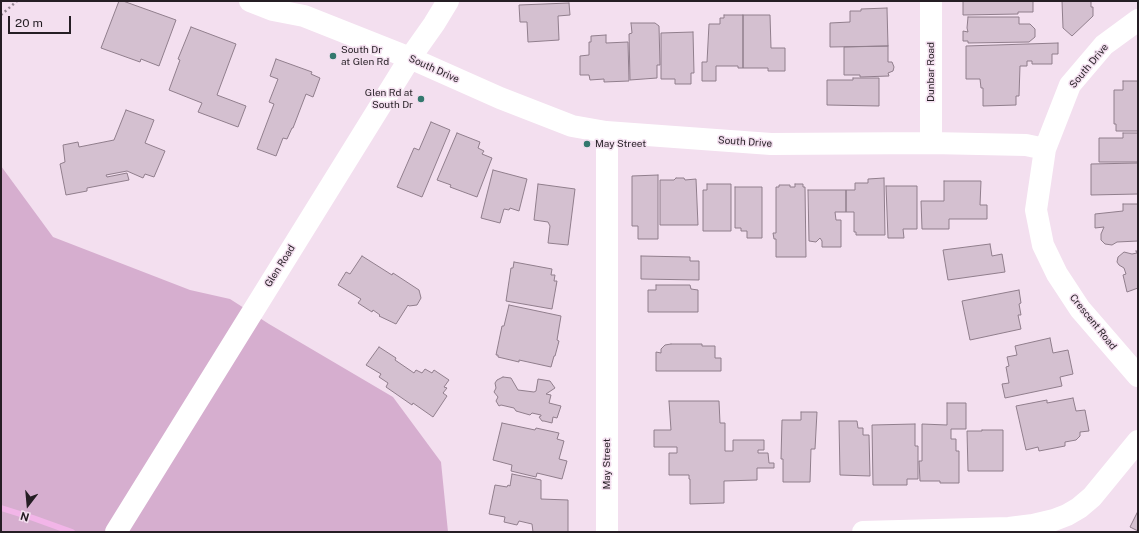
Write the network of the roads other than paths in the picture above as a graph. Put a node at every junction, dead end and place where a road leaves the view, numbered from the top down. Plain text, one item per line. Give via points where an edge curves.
1 (250, 1) edge
2 (283, 1) edge
3 (448, 1) edge
4 (931, 1) edge
5 (304, 16) junction
6 (1138, 20) edge
7 (410, 58) junction
8 (606, 132) junction
9 (931, 143) junction
10 (1045, 149) junction
11 (1138, 376) edge
12 (1138, 441) edge
13 (116, 532) edge
14 (607, 532) edge
15 (864, 532) edge

1 - 5 street, South Drive via 273,10
2 - 5 street, South Drive
3 - 7 street, Glen Road
4 - 9 street, Dunbar Road
5 - 7 street, South Drive
6 - 10 street, South Drive via 1104,45 1070,85
7 - 8 street, South Drive via 534,112 572,126
7 - 13 street, Glen Road
8 - 9 street, South Drive via 771,144
8 - 14 street, May Street
9 - 10 street, South Drive via 1026,145
10 - 11 street, Crescent Road via 1036,210 1043,245 1057,274 1080,310
12 - 15 street via 1092,497 1073,511 1054,520 1009,528

